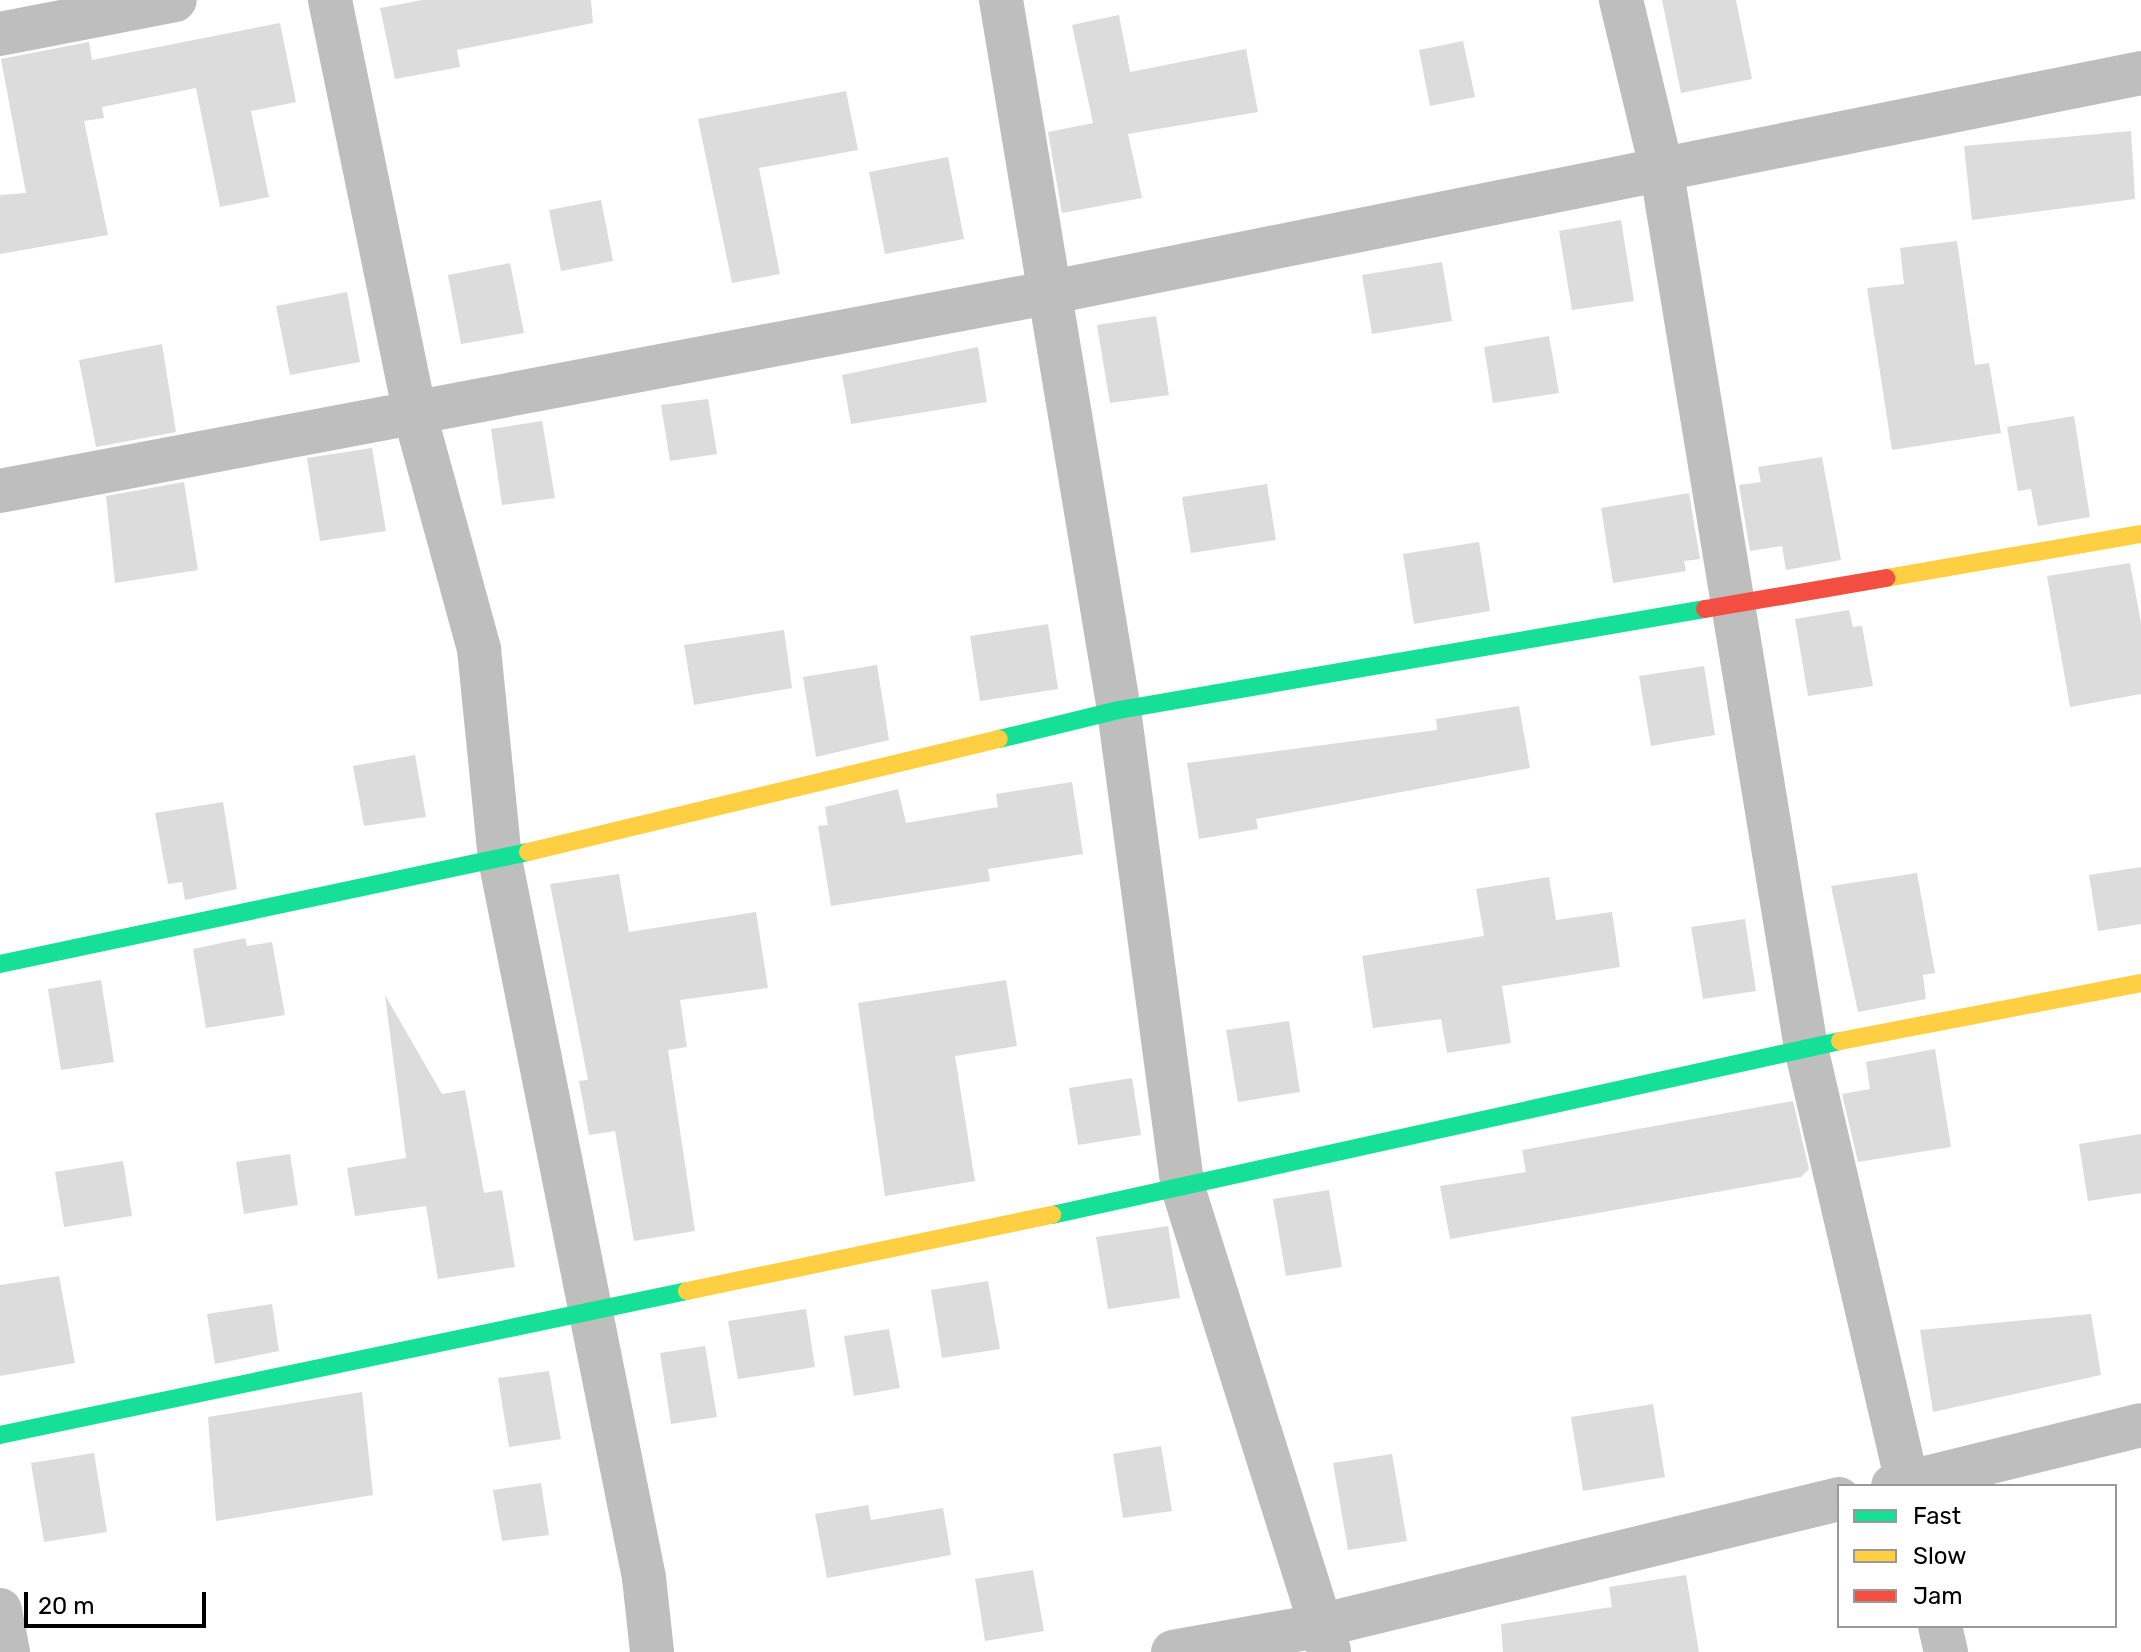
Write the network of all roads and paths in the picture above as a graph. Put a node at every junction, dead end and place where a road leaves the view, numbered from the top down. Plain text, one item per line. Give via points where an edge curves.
1 (175, 0) edge
2 (330, 0) edge
3 (1001, 0) edge
4 (1621, 0) edge
5 (0, 34) edge
6 (2141, 73) edge
7 (1661, 167) junction
8 (1052, 292) junction
9 (415, 415) junction
10 (0, 491) edge
11 (2141, 534) edge
12 (1736, 609) junction
13 (1119, 710) junction
14 (500, 859) junction
15 (0, 964) edge
16 (2141, 983) edge
17 (1806, 1048) junction
18 (1183, 1188) junction
19 (587, 1313) junction
20 (2141, 1425) edge
21 (0, 1435) edge
22 (1903, 1484) edge
23 (1907, 1484) edge
24 (1837, 1500) edge
25 (0, 1610) edge
26 (1940, 1628) edge
27 (1326, 1639) edge
28 (8, 1652) edge
29 (652, 1652) edge
30 (1173, 1652) edge
31 (1946, 1652) edge

1 - 5 street
2 - 9 street
3 - 8 street
4 - 7 street
6 - 7 street
7 - 8 street
7 - 12 street
8 - 9 street
8 - 13 street
9 - 10 street
9 - 14 street via 479,649
11 - 12 street
12 - 13 street
12 - 17 street
13 - 14 street
13 - 18 street
14 - 15 street
14 - 19 street
16 - 17 street
17 - 18 street
17 - 22 street
18 - 19 street
18 - 27 street
19 - 21 street
19 - 29 street via 644,1578
20 - 23 street
24 - 27 street
25 - 28 street
26 - 31 street
27 - 30 street

